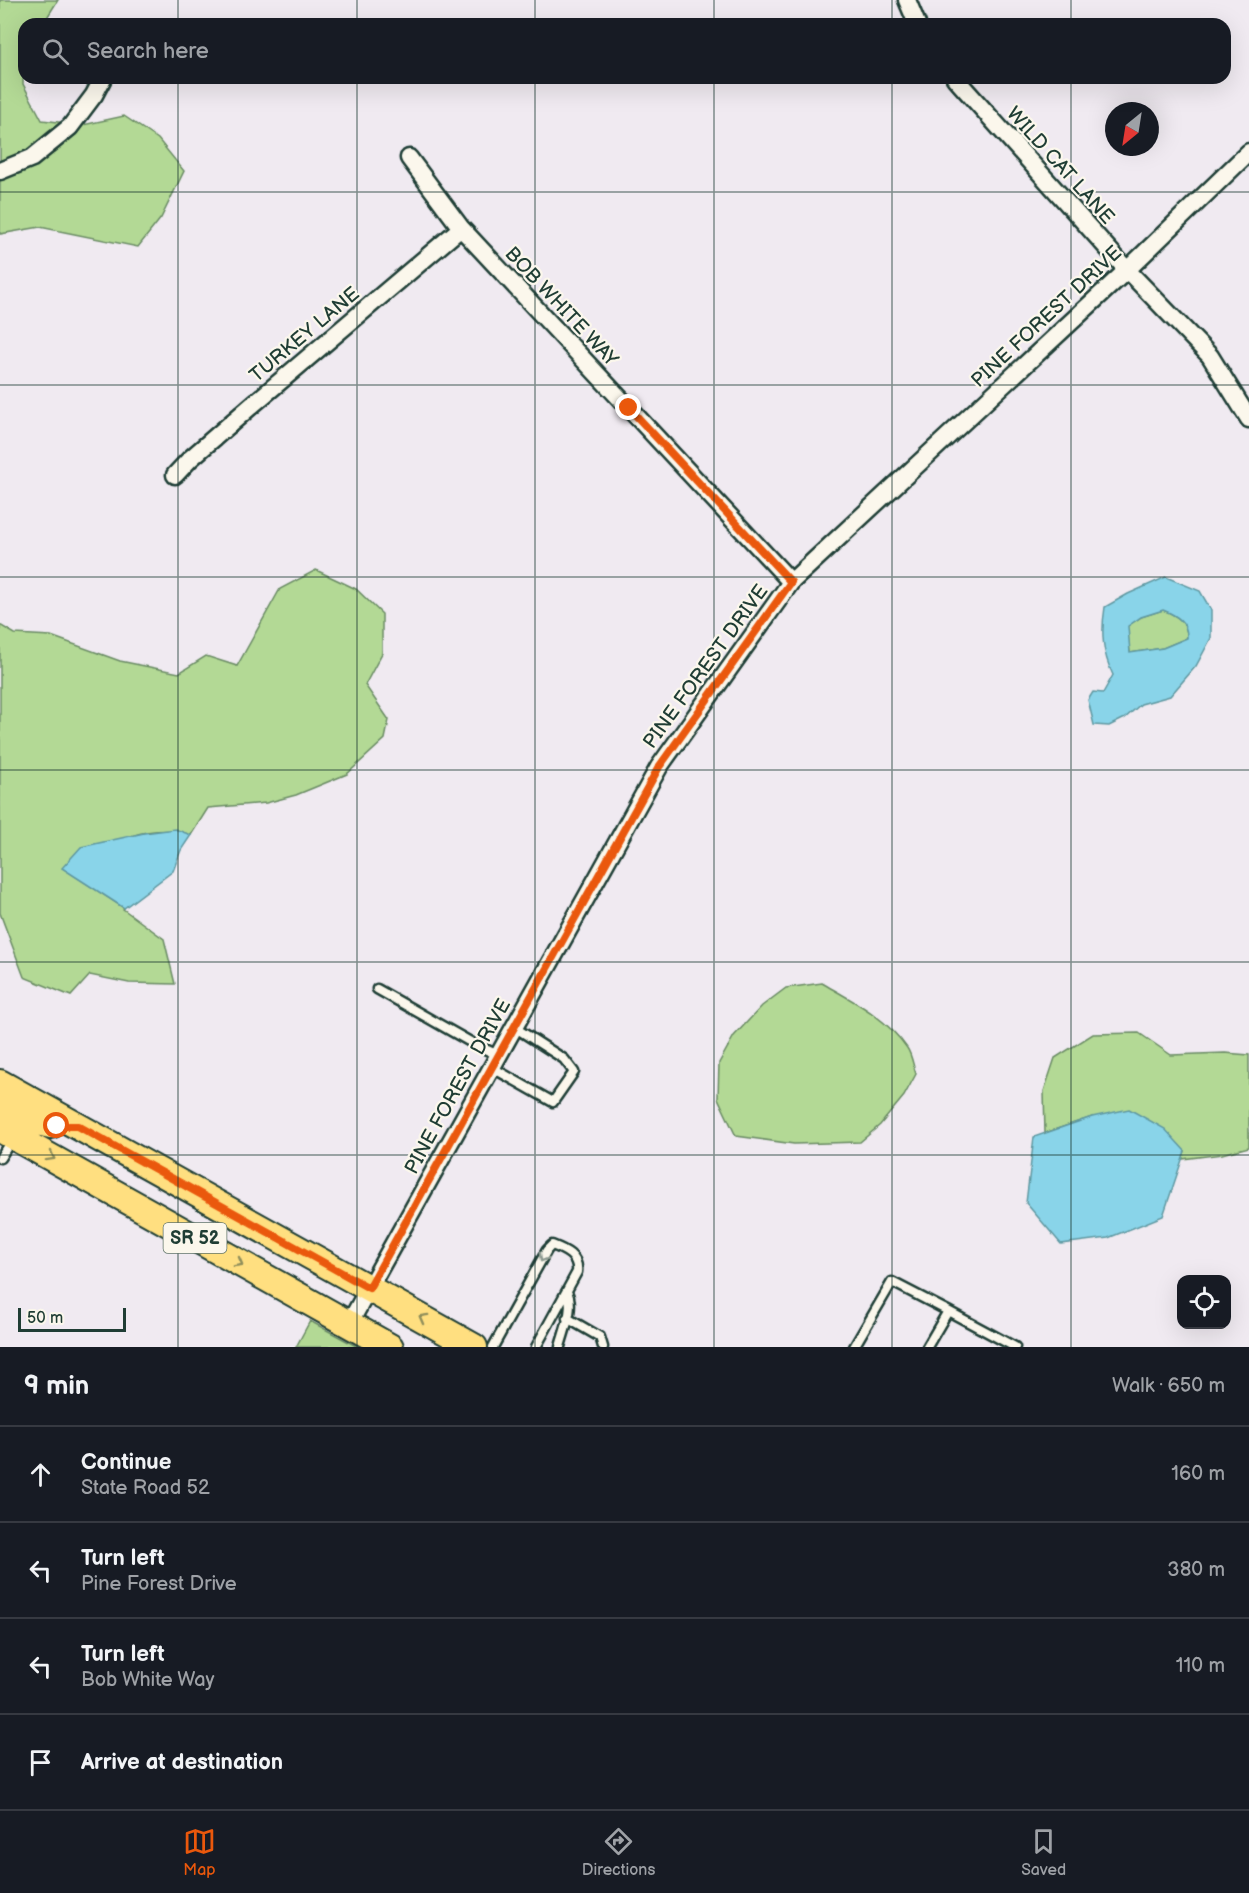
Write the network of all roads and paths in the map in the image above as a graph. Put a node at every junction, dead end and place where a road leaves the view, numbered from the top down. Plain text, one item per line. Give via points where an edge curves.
1 (907, 0) edge
2 (914, 18) edge
3 (100, 84) edge
4 (960, 84) edge
5 (1249, 152) edge
6 (409, 158) dead end
7 (0, 171) edge
8 (461, 228) junction
9 (1127, 270) junction
10 (1249, 419) edge
11 (175, 475) dead end
12 (791, 582) junction
13 (377, 989) dead end
14 (514, 1028) junction
15 (495, 1061) junction
16 (0, 1083) edge
17 (0, 1105) edge
18 (78, 1126) junction
19 (7, 1132) edge
20 (0, 1158) edge
21 (369, 1288) junction
22 (567, 1292) junction
23 (948, 1311) junction
24 (567, 1318) junction
25 (349, 1324) junction
26 (390, 1347) edge
27 (474, 1347) edge
28 (493, 1347) edge
29 (536, 1347) edge
30 (560, 1347) edge
31 (603, 1347) edge
32 (854, 1347) edge
33 (927, 1347) edge
34 (1015, 1347) edge

1 - 2 street
3 - 7 street via 70,127 33,158
4 - 9 street, WILD CAT LANE
5 - 9 street, PINE FOREST DRIVE
6 - 8 street, BOB WHITE WAY
8 - 11 street, TURKEY LANE
8 - 12 street, BOB WHITE WAY
9 - 10 street, WILD CAT LANE via 1210,356
9 - 12 street, PINE FOREST DRIVE
12 - 14 street, PINE FOREST DRIVE via 659,767
13 - 15 lane via 474,1044
14 - 15 street, PINE FOREST DRIVE
14 - 15 lane via 564,1059 574,1072 553,1102
15 - 21 street, PINE FOREST DRIVE
16 - 18 main road, SR 52
17 - 18 main road via 37,1122
18 - 21 main road, SR 52
19 - 20 lane
19 -> 25 main road, SR 52
21 - 25 street, PINE FOREST DRIVE
27 -> 21 main road, SR 52
22 - 24 lane
22 -> 28 lane via 578,1265 570,1254 552,1245
22 - 29 lane
23 - 32 lane via 892,1282
23 - 33 lane
23 - 34 lane
24 - 30 lane
24 - 31 lane via 600,1337
25 - 26 main road, SR 52

